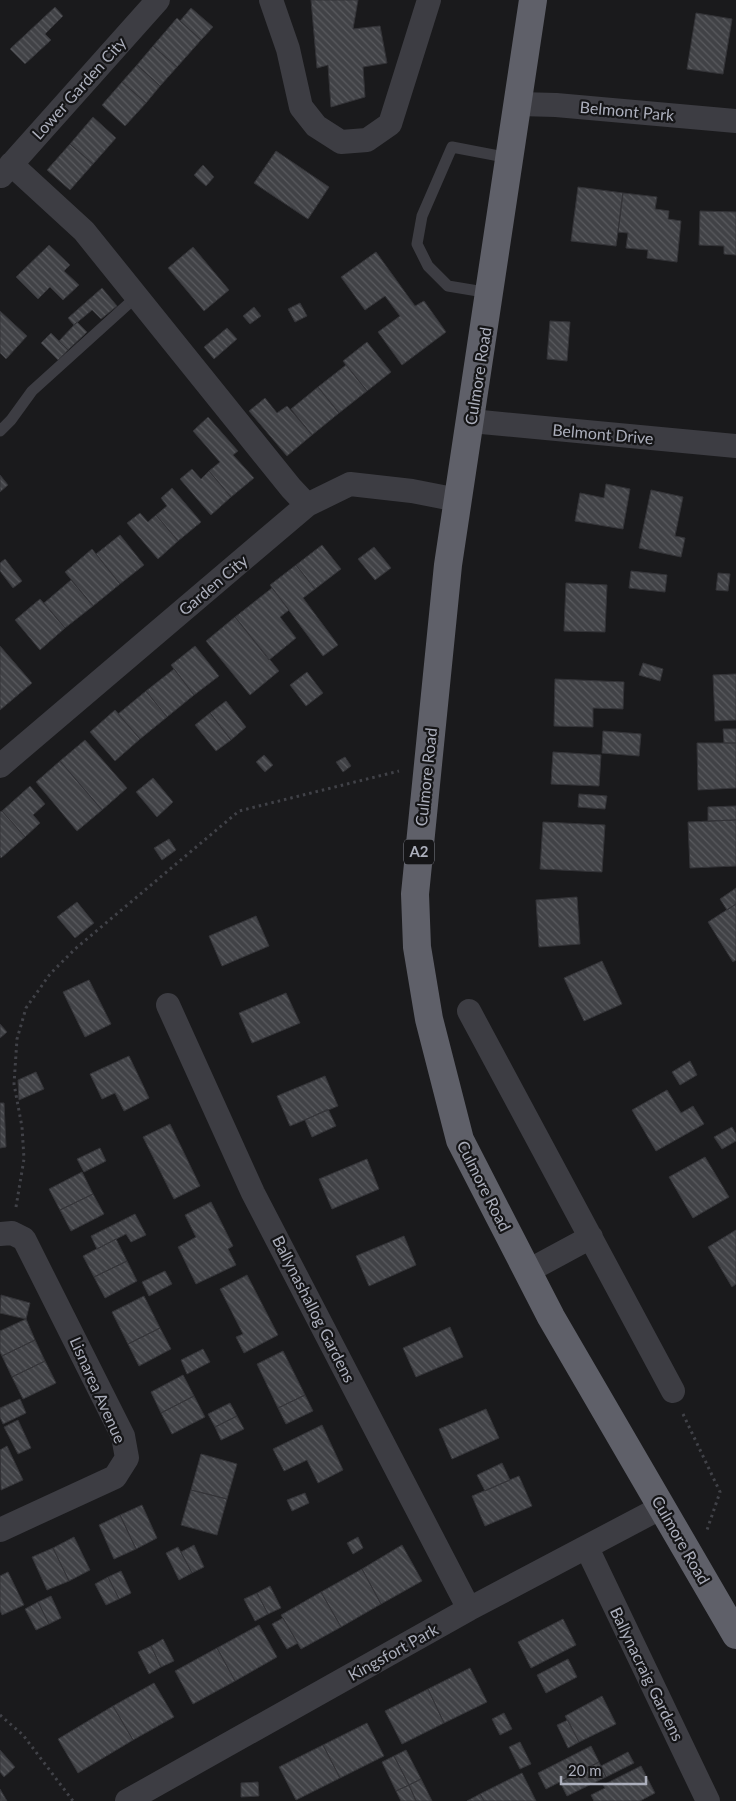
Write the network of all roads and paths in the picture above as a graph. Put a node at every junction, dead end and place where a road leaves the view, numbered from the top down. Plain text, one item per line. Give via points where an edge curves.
1 (158, 0) edge
2 (271, 0) edge
3 (429, 0) edge
4 (533, 0) edge
5 (519, 104) junction
6 (736, 121) edge
7 (510, 158) junction
8 (6, 171) edge
9 (490, 294) junction
10 (136, 297) junction
11 (471, 421) junction
12 (0, 431) edge
13 (736, 446) edge
14 (458, 500) junction
15 (307, 505) junction
16 (427, 764) junction
17 (0, 766) edge
18 (168, 1005) dead end
19 (469, 1011) dead end
20 (6, 1233) edge
21 (591, 1237) junction
22 (528, 1271) junction
23 (673, 1391) joint
24 (662, 1507) junction
25 (0, 1530) edge
26 (587, 1548) junction
27 (696, 1565) junction
28 (469, 1609) junction
29 (736, 1635) edge
30 (0, 1715) edge
31 (73, 1801) edge
32 (127, 1801) edge
33 (708, 1801) edge

1 - 8 street, Lower Garden City
2 - 3 street via 288,49 301,107 316,126 341,142 367,140 390,124
4 - 5 highway, Culmore Road / A2
5 - 6 street, Belmont Park
5 - 7 highway, Culmore Road / A2
7 - 9 highway, Culmore Road / A2
7 - 9 lane via 452,147 422,216 418,244 428,266 448,286
8 - 10 street via 84,231
9 - 11 highway, Culmore Road / A2
10 - 12 lane via 32,391
10 - 15 street
11 - 13 street, Belmont Drive
11 - 14 highway, Culmore Road / A2
14 - 15 street, Garden City via 350,484
14 - 16 highway, Culmore Road / A2
15 - 17 street, Garden City
16 - 20 path via 239,811 75,949 50,974 26,1008 17,1039 14,1084 24,1159
16 - 22 highway, Culmore Road / A2 via 415,894 417,947 429,1019 460,1140
18 - 28 street, Ballynashallog Gardens via 253,1193
19 - 21 street
20 - 25 street, Lisnarea Avenue via 24,1239 123,1436 127,1458 115,1478
21 - 22 street
21 - 23 street
22 - 24 highway, Culmore Road / A2
23 - 27 path via 720,1492
24 - 26 street, Kingsfort Park
24 - 27 highway, Culmore Road / A2
26 - 28 street, Kingsfort Park
26 - 33 street, Ballynacraig Gardens
27 - 29 highway, Culmore Road / A2
28 - 32 street, Kingsfort Park
30 - 31 path via 23,1735

